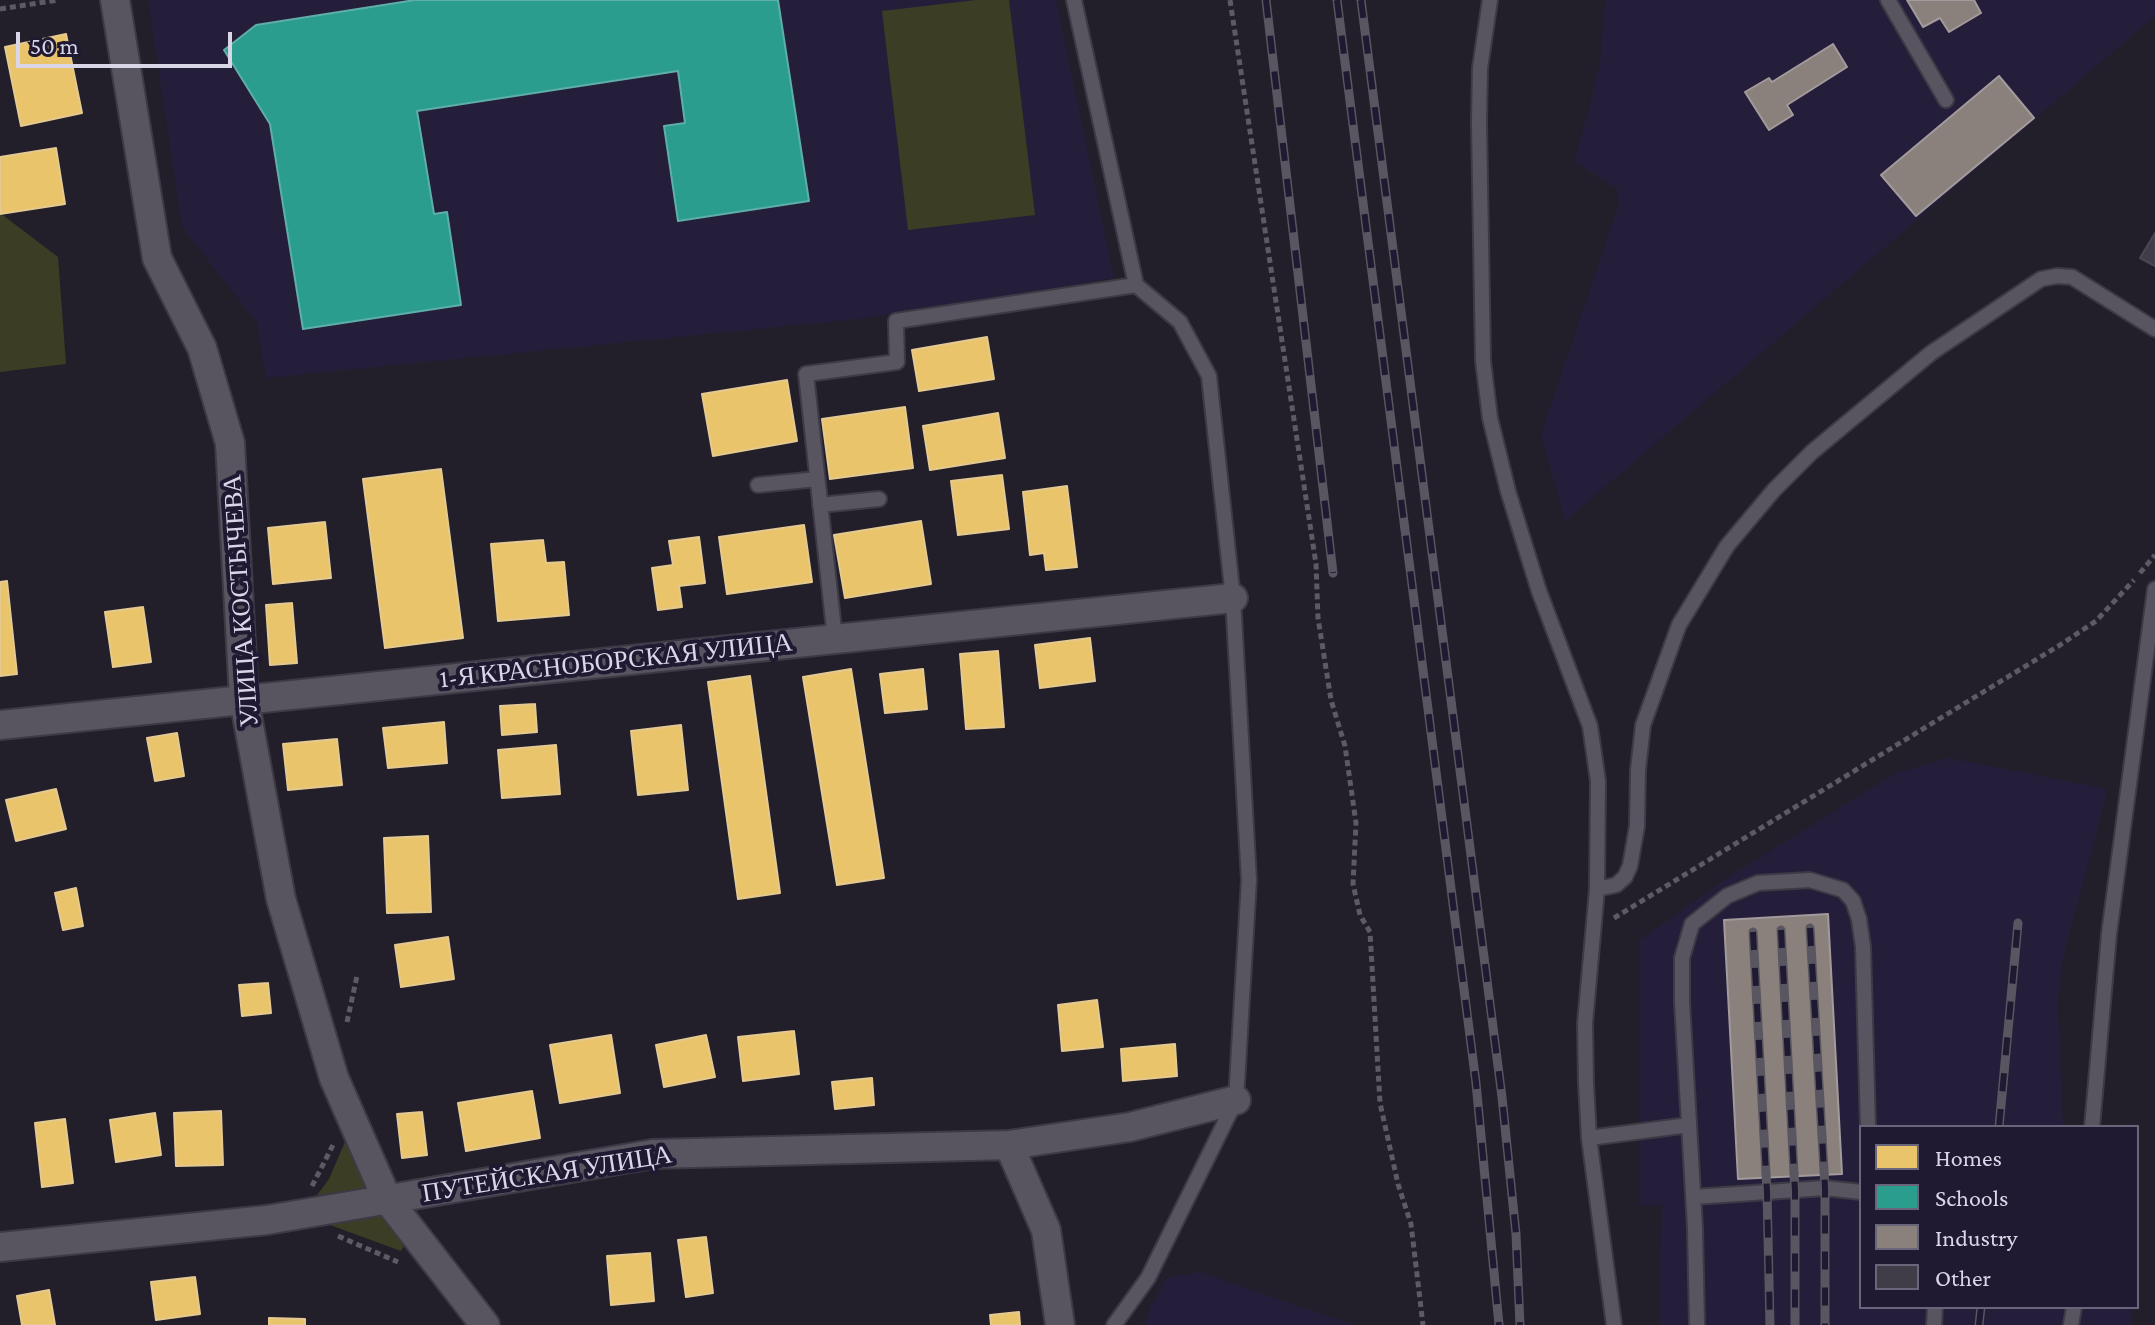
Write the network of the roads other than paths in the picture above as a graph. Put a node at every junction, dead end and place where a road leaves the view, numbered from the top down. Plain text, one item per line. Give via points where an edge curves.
1 (115, 0) edge
2 (1074, 0) edge
3 (1490, 0) edge
4 (1888, 0) edge
5 (1946, 100) dead end
6 (1136, 285) junction
7 (2155, 329) edge
8 (817, 479) junction
9 (758, 485) dead end
10 (879, 499) dead end
11 (820, 505) junction
12 (2155, 589) edge
13 (1233, 598) junction
14 (835, 639) junction
15 (244, 699) junction
16 (0, 725) edge
17 (1597, 889) junction
18 (1236, 1100) junction
19 (1689, 1125) junction
20 (1868, 1125) edge
21 (2092, 1125) edge
22 (1589, 1138) junction
23 (1009, 1145) junction
24 (1859, 1192) edge
25 (1694, 1197) junction
26 (387, 1199) junction
27 (0, 1247) edge
28 (485, 1325) edge
29 (1060, 1325) edge
30 (1114, 1325) edge
31 (1614, 1325) edge
32 (1697, 1325) edge

1 - 15 street, УЛИЦА КОСТЫЧЕВА via 157,258 202,348 230,443
2 - 6 lane
3 - 17 lane via 1479,121 1486,392 1523,544 1590,726 1598,781
4 - 5 lane
6 - 8 lane via 896,321 897,362 806,374
6 - 13 lane via 1180,322 1209,376
7 - 17 lane via 2072,277 2041,279 1931,353 1803,462 1727,546 1679,625 1643,725 1630,866 1616,885
8 - 9 lane
8 - 11 lane
10 - 11 lane
11 - 14 lane
12 - 21 lane via 2109,934
13 - 14 street, 1-Я КРАСНОБОРСКАЯ УЛИЦА
13 - 18 lane via 1249,880
14 - 15 street, 1-Я КРАСНОБОРСКАЯ УЛИЦА
15 - 16 street, 1-Я КРАСНОБОРСКАЯ УЛИЦА
15 - 26 street, УЛИЦА КОСТЫЧЕВА via 281,899 334,1078
17 - 22 lane via 1585,1023
18 - 23 street, ПУТЕЙСКАЯ УЛИЦА via 1130,1127
18 - 30 lane via 1148,1278
19 - 20 lane via 1681,977 1692,924 1758,883 1810,880 1843,890 1859,919
19 - 22 lane
19 - 25 lane
22 - 31 lane
23 - 26 street, ПУТЕЙСКАЯ УЛИЦА via 653,1154
23 - 29 street via 1046,1230
24 - 25 lane via 1825,1188
25 - 32 lane
26 - 27 street, ПУТЕЙСКАЯ УЛИЦА via 267,1220
26 - 28 street, УЛИЦА КОСТЫЧЕВА

